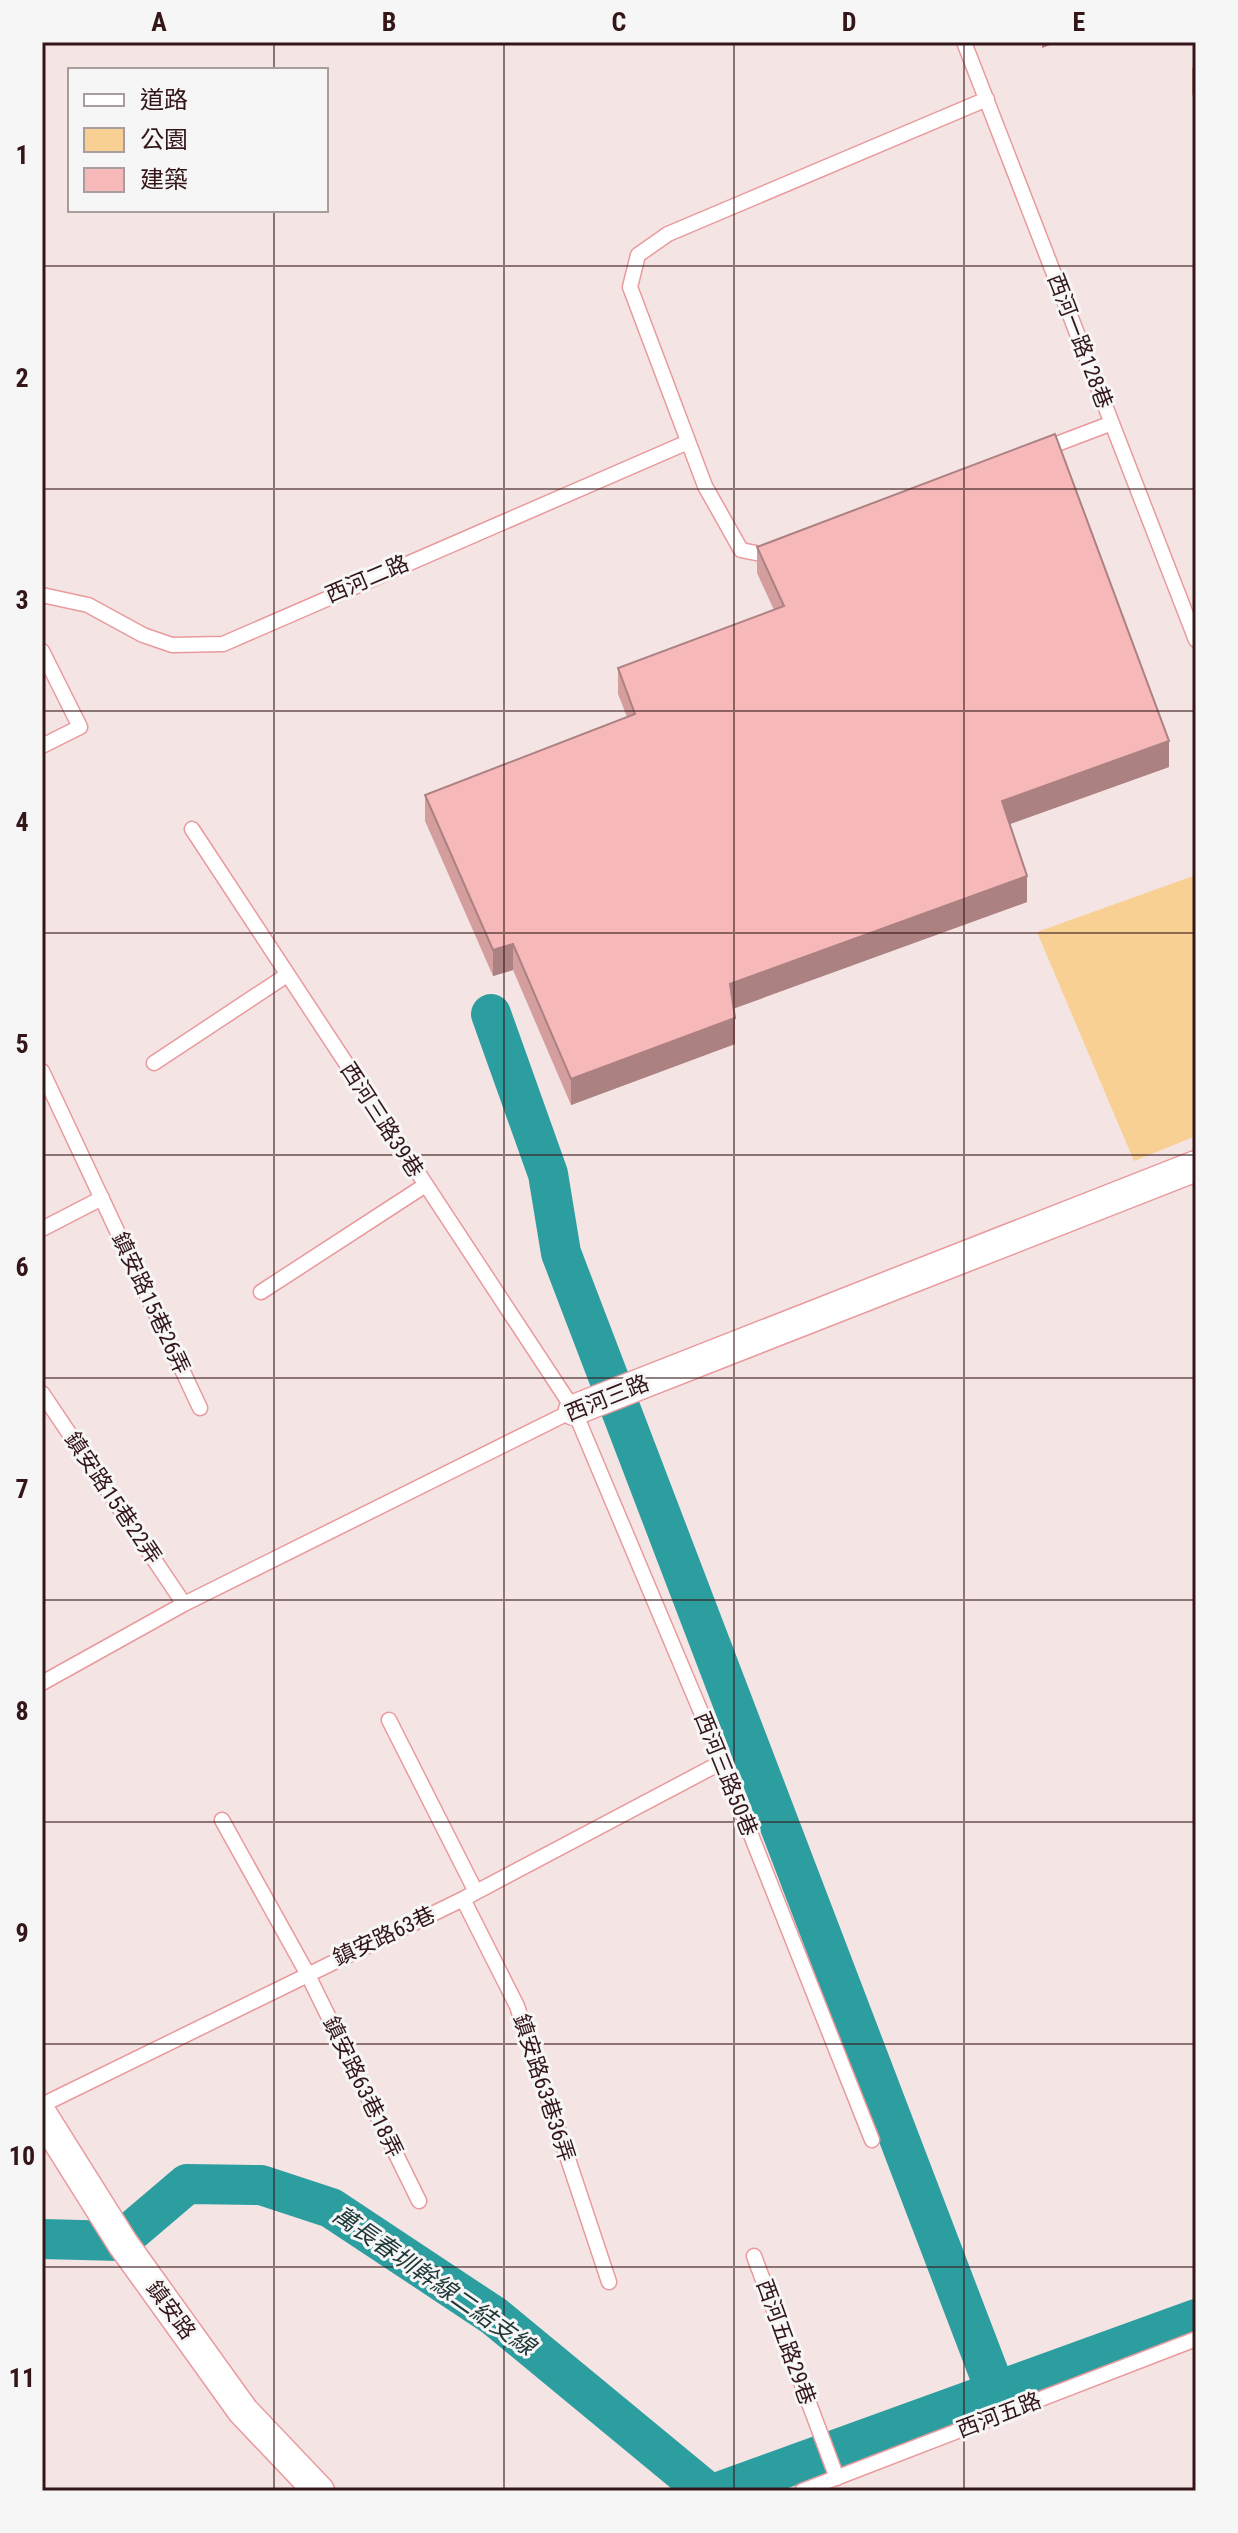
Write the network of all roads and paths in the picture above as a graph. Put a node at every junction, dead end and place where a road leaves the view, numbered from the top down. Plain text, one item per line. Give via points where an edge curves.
1 (964, 42) edge
2 (987, 99) junction
3 (1112, 423) junction
4 (688, 442) junction
5 (1025, 456) edge
6 (795, 544) edge
7 (42, 595) edge
8 (1196, 640) edge
9 (42, 651) edge
10 (42, 746) edge
11 (192, 829) dead end
12 (287, 975) junction
13 (154, 1063) dead end
14 (42, 1071) edge
15 (45, 1087) edge
16 (1196, 1166) edge
17 (424, 1186) junction
18 (102, 1198) junction
19 (42, 1229) edge
20 (261, 1292) dead end
21 (42, 1393) edge
22 (200, 1408) dead end
23 (574, 1410) junction
24 (184, 1604) junction
25 (42, 1683) edge
26 (389, 1720) dead end
27 (722, 1762) junction
28 (222, 1820) dead end
29 (469, 1896) junction
30 (307, 1973) junction
31 (42, 2105) edge
32 (42, 2115) edge
33 (872, 2140) dead end
34 (419, 2201) dead end
35 (754, 2256) dead end
36 (609, 2282) dead end
37 (1196, 2339) edge
38 (837, 2478) junction
39 (811, 2489) edge
40 (319, 2491) edge

1 - 2 lane, 西河一路128巷
2 - 3 lane, 西河一路128巷
2 - 4 lane via 668,234 638,255 630,287
3 - 5 lane
3 - 8 lane, 西河一路128巷
4 - 6 lane via 711,498 741,550 766,555
4 - 7 lane, 西河二路 via 223,644 172,645 88,605
9 - 10 lane via 80,727
11 - 12 lane, 西河三路39巷
12 - 13 lane
12 - 17 lane, 西河三路39巷
14 - 15 lane, 鎮安路15巷26弄
15 - 18 lane, 鎮安路15巷26弄
16 - 23 street, 西河三路
17 - 20 lane
17 - 23 lane, 西河三路39巷
18 - 19 lane
18 - 22 lane, 鎮安路15巷26弄
21 - 24 lane, 鎮安路15巷22弄
23 - 24 lane, 西河三路
23 - 27 lane, 西河三路50巷
24 - 25 lane, 西河三路
26 - 29 lane, 鎮安路63巷36弄
27 - 29 lane, 鎮安路63巷
27 - 33 lane, 西河三路50巷
28 - 30 lane, 鎮安路63巷18弄
29 - 30 lane, 鎮安路63巷
29 - 36 lane, 鎮安路63巷36弄 via 517,2006
30 - 31 lane, 鎮安路63巷
30 - 34 lane, 鎮安路63巷18弄
32 - 40 street, 鎮安路 via 123,2244 243,2411
35 - 38 lane, 西河五路29巷
37 - 38 lane, 西河五路
38 - 39 lane, 西河五路

